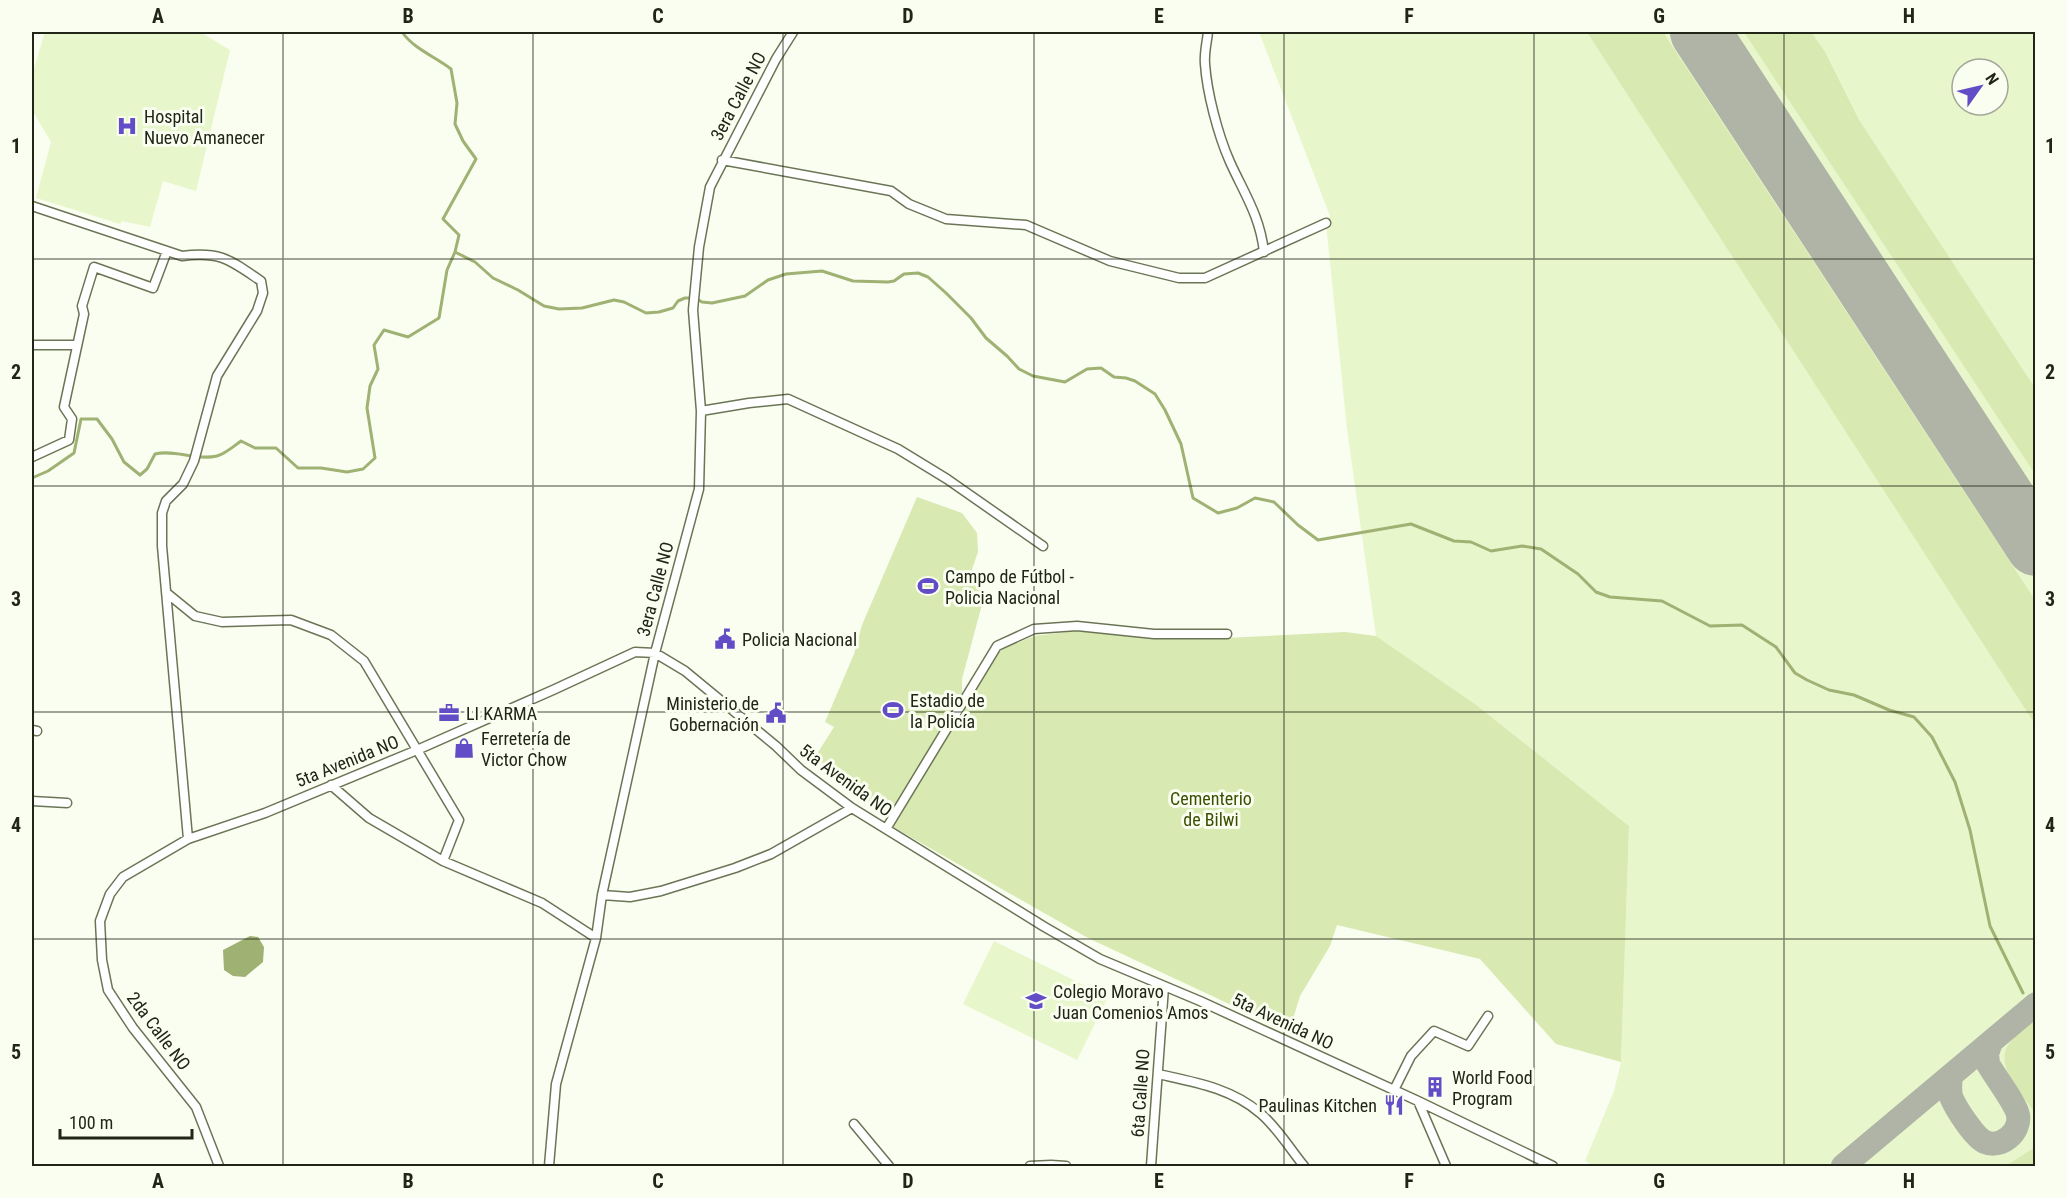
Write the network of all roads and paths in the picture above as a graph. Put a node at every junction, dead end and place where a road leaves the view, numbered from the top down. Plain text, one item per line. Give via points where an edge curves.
1 (793, 32) edge
2 (1208, 32) edge
3 (722, 160) junction
4 (32, 206) edge
5 (1326, 223) dead end
6 (168, 251) junction
7 (1264, 252) junction
8 (32, 345) edge
9 (76, 345) junction
10 (701, 411) junction
11 (32, 457) edge
12 (1043, 546) dead end
13 (168, 594) junction
14 (1227, 634) dead end
15 (655, 653) junction
16 (417, 750) junction
17 (331, 785) junction
18 (32, 801) edge
19 (67, 803) dead end
20 (852, 808) junction
21 (886, 830) junction
22 (188, 839) junction
23 (443, 861) junction
24 (123, 877) joint
25 (602, 895) junction
26 (596, 938) junction
27 (1164, 987) junction
28 (1488, 1016) dead end
29 (1158, 1074) junction
30 (1394, 1090) junction
31 (1418, 1101) junction
32 (854, 1124) dead end
33 (1542, 1164) edge
34 (219, 1167) edge
35 (549, 1167) edge
36 (889, 1167) edge
37 (1030, 1167) edge
38 (1066, 1167) edge
39 (1151, 1167) edge
40 (1304, 1167) edge
41 (1446, 1167) edge
42 (1553, 1167) edge

1 - 3 street, 3era Calle NO
2 - 7 street via 1205,62 1209,95 1229,160 1257,218
3 - 7 street via 891,190 909,204 946,219 1026,225 1110,261 1179,278 1205,279
3 - 10 street, 3era Calle NO via 710,186 693,310
4 - 6 street
5 - 7 street
6 - 9 street via 153,288 94,267
6 - 13 street via 182,256 221,256 261,280 263,293 257,311 217,376 194,461 162,513
8 - 9 street
9 - 11 street via 64,407 72,419 69,440
10 - 12 street via 788,399 898,449
10 - 15 street, 3era Calle NO via 699,489
13 - 16 street via 195,616 222,622 291,620 331,635 364,661
13 - 22 street
14 - 21 street via 1154,634 1077,626 1034,629 997,646
15 - 16 street, 5ta Avenida NO via 634,652
15 - 20 street, 5ta Avenida NO via 685,671
15 - 25 street, 3era Calle NO
16 - 17 street, 5ta Avenida NO
16 - 23 street via 459,820
17 - 22 street, 5ta Avenida NO
17 - 23 street via 369,818
18 - 19 street
20 - 21 street, 5ta Avenida NO
20 - 25 street via 771,854 735,868 661,891 630,897
21 - 27 street, 5ta Avenida NO via 1091,954
22 - 24 street, 5ta Avenida NO
23 - 26 street via 542,903
24 - 34 street, 2da Calle NO via 110,894 100,921 108,990 196,1107
25 - 26 street, 3era Calle NO
26 - 35 street, 3era Calle NO via 556,1084
27 - 29 street, 6ta Calle NO
27 - 30 street, 5ta Avenida NO
28 - 30 street via 1468,1046 1434,1031 1411,1056
29 - 39 street, 6ta Calle NO
29 - 40 street via 1219,1088 1252,1106
30 - 31 street, 5ta Avenida NO
31 - 33 street, 5ta Avenida NO
31 - 41 street
32 - 36 street
33 - 42 street, 5ta Avenida NO
37 - 38 street

